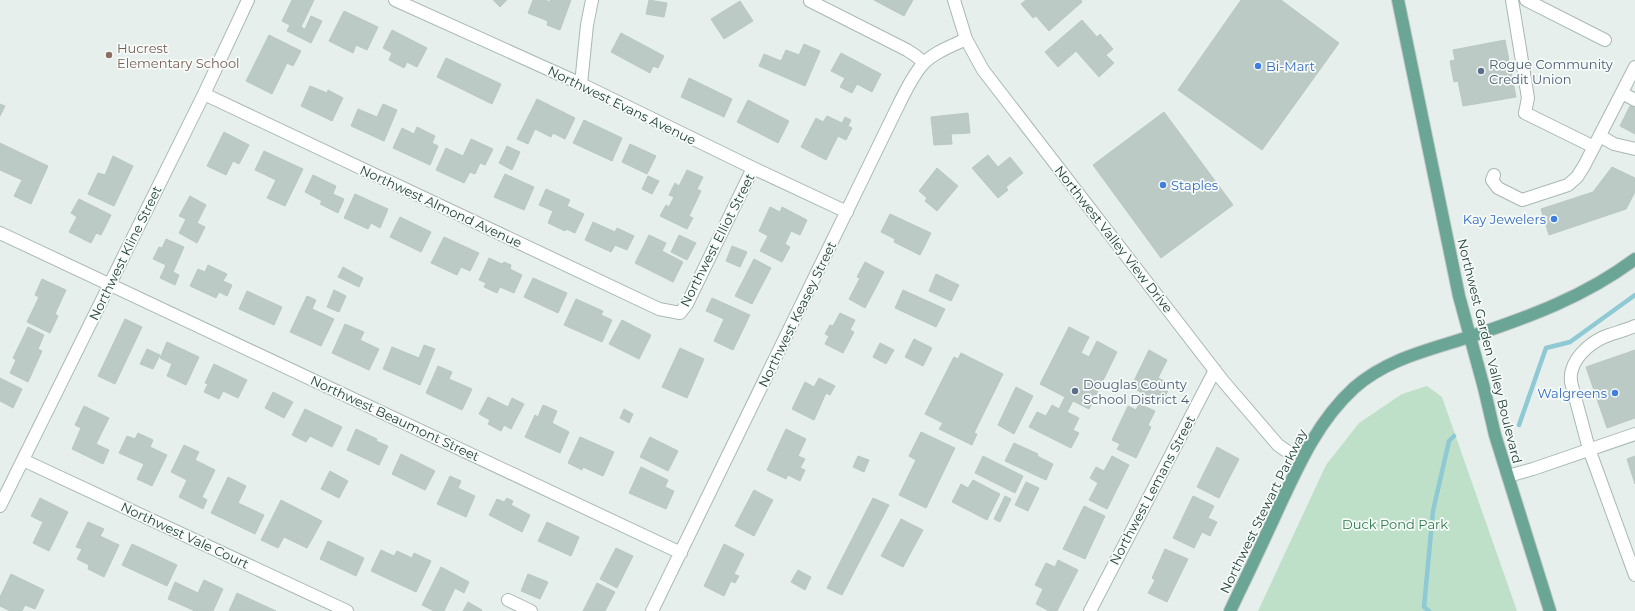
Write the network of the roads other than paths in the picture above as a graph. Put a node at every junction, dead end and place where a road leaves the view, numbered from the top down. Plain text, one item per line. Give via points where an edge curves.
1 (248, 0) edge
2 (395, 0) edge
3 (592, 0) edge
4 (954, 0) edge
5 (1398, 0) edge
6 (1512, 0) edge
7 (1526, 0) edge
8 (810, 1) edge
9 (966, 39) junction
10 (1605, 40) dead end
11 (924, 63) junction
12 (1635, 67) edge
13 (581, 84) junction
14 (1622, 93) junction
15 (204, 94) junction
16 (1635, 100) edge
17 (1597, 142) junction
18 (1635, 149) edge
19 (753, 168) junction
20 (1494, 175) dead end
21 (847, 212) junction
22 (0, 233) edge
23 (1635, 259) edge
24 (109, 284) junction
25 (680, 313) joint
26 (1635, 326) edge
27 (1470, 337) junction
28 (1215, 370) junction
29 (1635, 434) edge
30 (1589, 449) junction
31 (23, 460) junction
32 (1301, 461) junction
33 (1508, 476) junction
34 (0, 506) edge
35 (681, 553) junction
36 (1635, 575) edge
37 (508, 600) dead end
38 (348, 611) edge
39 (531, 611) edge
40 (652, 611) edge
41 (1090, 611) edge
42 (1230, 611) edge
43 (1550, 611) edge

1 - 15 street, Northwest Kline Street
2 - 13 street, Northwest Evans Avenue
3 - 13 street
4 - 9 street, Northwest Valley View Drive
5 - 27 main road, Northwest Garden Valley Boulevard
6 - 17 street via 1528,98 1525,113
7 - 10 street
8 - 11 street via 907,50
9 - 11 street, Northwest Keasey Street via 942,50
9 - 28 street, Northwest Valley View Drive via 983,70
11 - 21 street, Northwest Keasey Street via 899,104
12 - 14 street
13 - 19 street, Northwest Evans Avenue
14 - 16 street
14 - 17 street
15 - 24 street, Northwest Kline Street
15 - 25 street, Northwest Almond Avenue via 659,309
17 - 18 street
17 - 20 street via 1584,166 1568,185 1522,200 1498,188 1492,180
19 - 21 street, Northwest Evans Avenue
19 - 25 street, Northwest Elliot Street via 692,297
21 - 35 street, Northwest Keasey Street
22 - 24 street, Northwest Beaumont Street
23 - 27 main road, Northwest Stewart Parkway via 1602,283 1563,302
24 - 31 street, Northwest Kline Street
24 - 35 street, Northwest Beaumont Street
26 - 30 street via 1592,343 1575,361 1571,371 1571,382
27 - 32 main road, Northwest Stewart Parkway via 1404,357 1382,368 1355,387 1323,424
27 - 33 main road, Northwest Garden Valley Boulevard
28 - 32 street, Northwest Valley View Drive via 1278,445
28 - 41 street, Northwest Lemans Street
29 - 30 street
30 - 33 street
30 - 36 street
31 - 34 street, Northwest Kline Street
31 - 38 street, Northwest Vale Court
32 - 42 main road, Northwest Stewart Parkway
33 - 43 main road, Northwest Garden Valley Boulevard
35 - 40 street, Northwest Keasey Street
37 - 39 street

